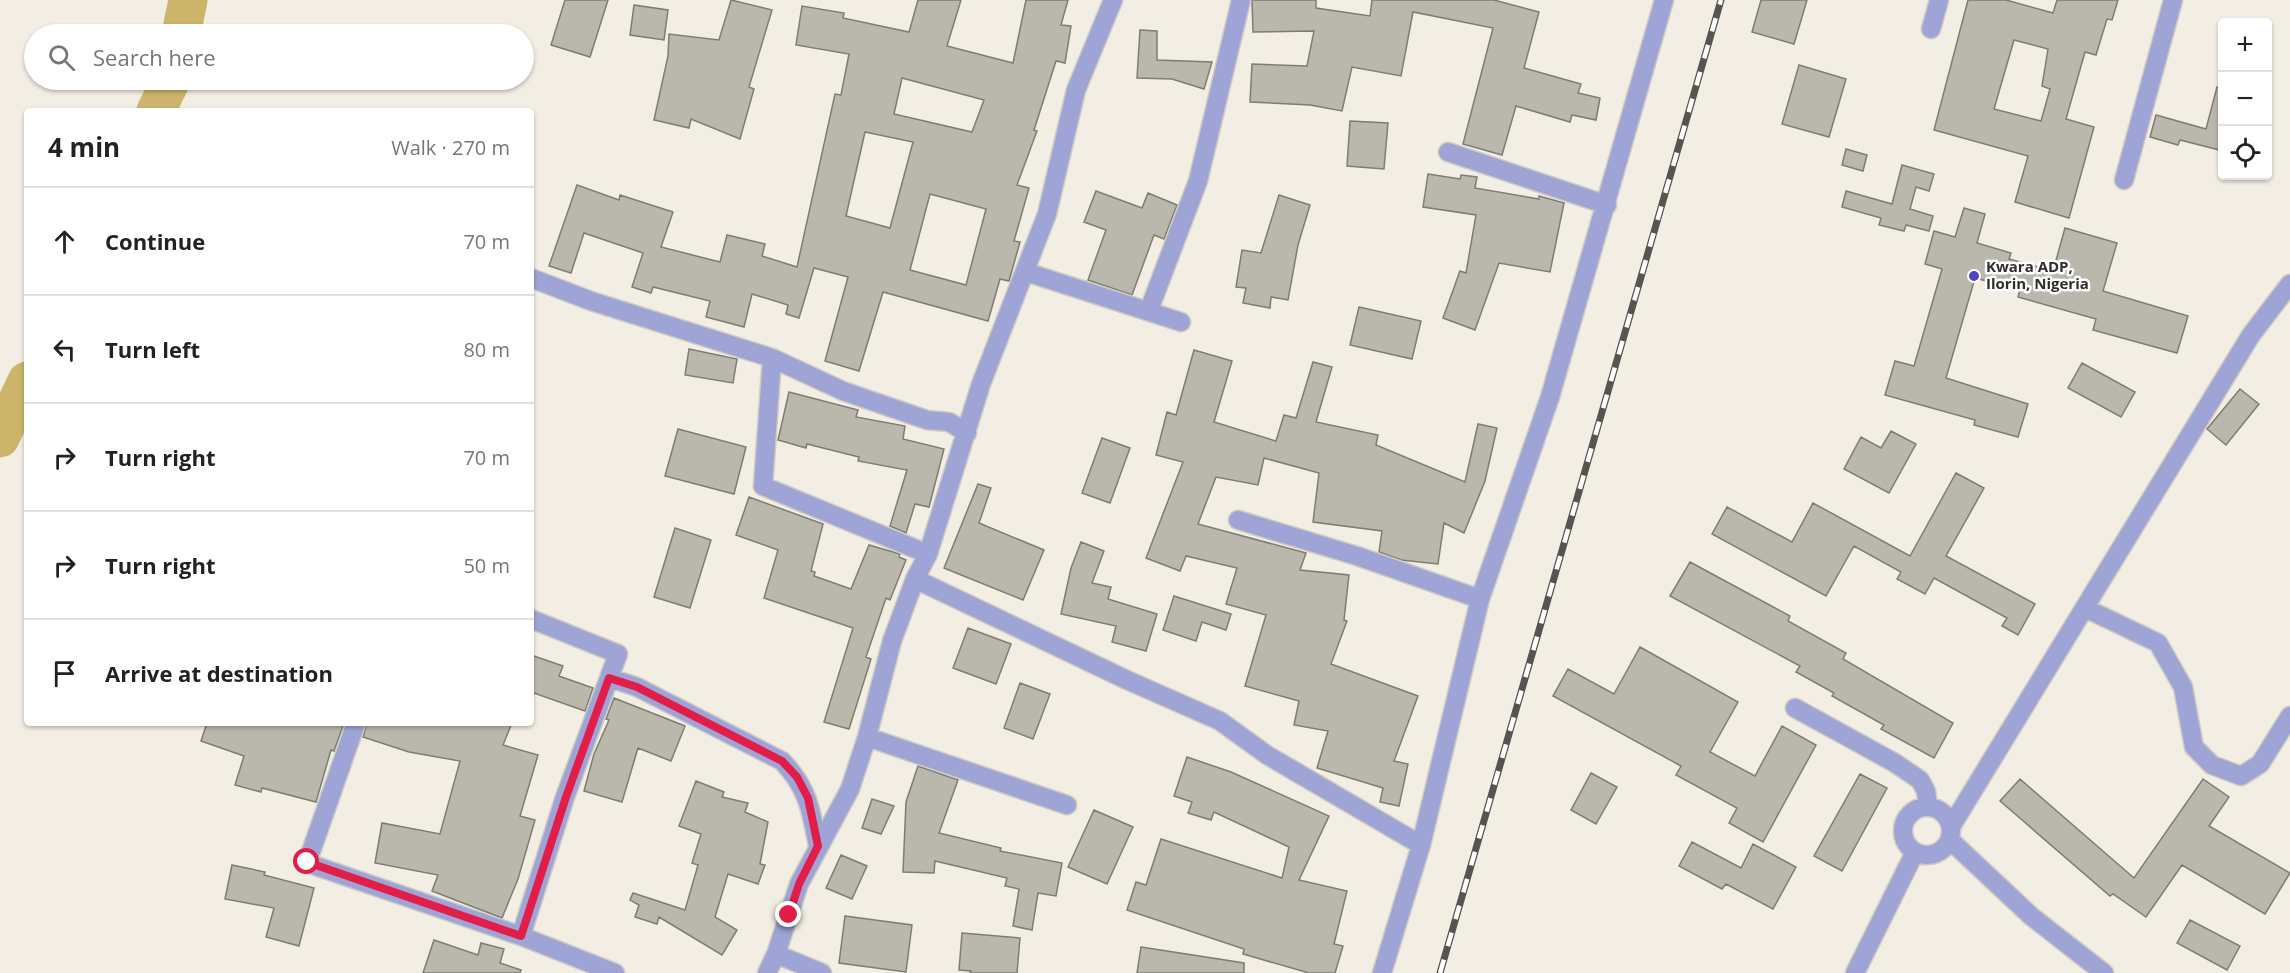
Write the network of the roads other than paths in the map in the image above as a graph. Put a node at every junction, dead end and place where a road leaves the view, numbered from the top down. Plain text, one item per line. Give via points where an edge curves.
1 (1113, 0) edge
2 (1241, 0) edge
3 (1664, 0) edge
4 (1939, 0) edge
5 (2173, 0) edge
6 (1931, 29) dead end
7 (1448, 152) dead end
8 (2124, 180) dead end
9 (1607, 205) junction
10 (1026, 272) junction
11 (534, 279) edge
12 (2290, 284) edge
13 (1149, 310) junction
14 (1182, 322) dead end
15 (772, 358) junction
16 (967, 434) junction
17 (1238, 520) dead end
18 (928, 554) junction
19 (915, 579) junction
20 (1480, 599) junction
21 (2085, 608) junction
22 (534, 620) edge
23 (609, 678) junction
24 (1795, 708) dead end
25 (2290, 716) edge
26 (355, 726) edge
27 (867, 737) junction
28 (1067, 805) dead end
29 (1928, 806) junction
30 (1951, 833) junction
31 (1420, 845) junction
32 (818, 846) junction
33 (1914, 852) junction
34 (521, 936) junction
35 (776, 954) junction
36 (615, 973) edge
37 (767, 973) edge
38 (822, 973) edge
39 (1382, 973) edge
40 (1855, 973) edge
41 (2104, 973) edge

1 - 10 street via 1076,90 1053,194
2 - 13 street via 1198,181
3 - 9 street
4 - 6 street
5 - 8 street
7 - 9 street
9 - 20 street via 1550,397
10 - 13 street
10 - 16 street via 981,384
11 - 15 street
12 - 21 street via 2251,335
13 - 14 street
15 - 16 street via 843,391 927,420 949,422
15 - 18 street via 763,486
16 - 18 street
17 - 20 street
18 - 19 street
19 - 27 street via 892,641
19 - 31 street via 1220,721 1267,755
20 - 31 street
21 - 25 street via 2158,643 2183,687 2194,747 2212,765 2241,776 2260,764
21 - 30 street
22 - 23 street via 618,654
23 - 32 street via 637,687 782,761 797,777 808,798
23 - 34 street
24 - 29 street via 1920,780
26 - 34 street via 307,862
27 - 28 street
27 - 32 street via 850,789
29 - 30 street via 1947,815
29 - 33 street via 1917,808 1904,824 1903,835
30 - 33 street via 1944,849 1935,854
30 - 41 street via 2031,915
31 - 39 street
32 - 35 street via 799,884
33 - 40 street
34 - 36 street
35 - 37 street
35 - 38 street

